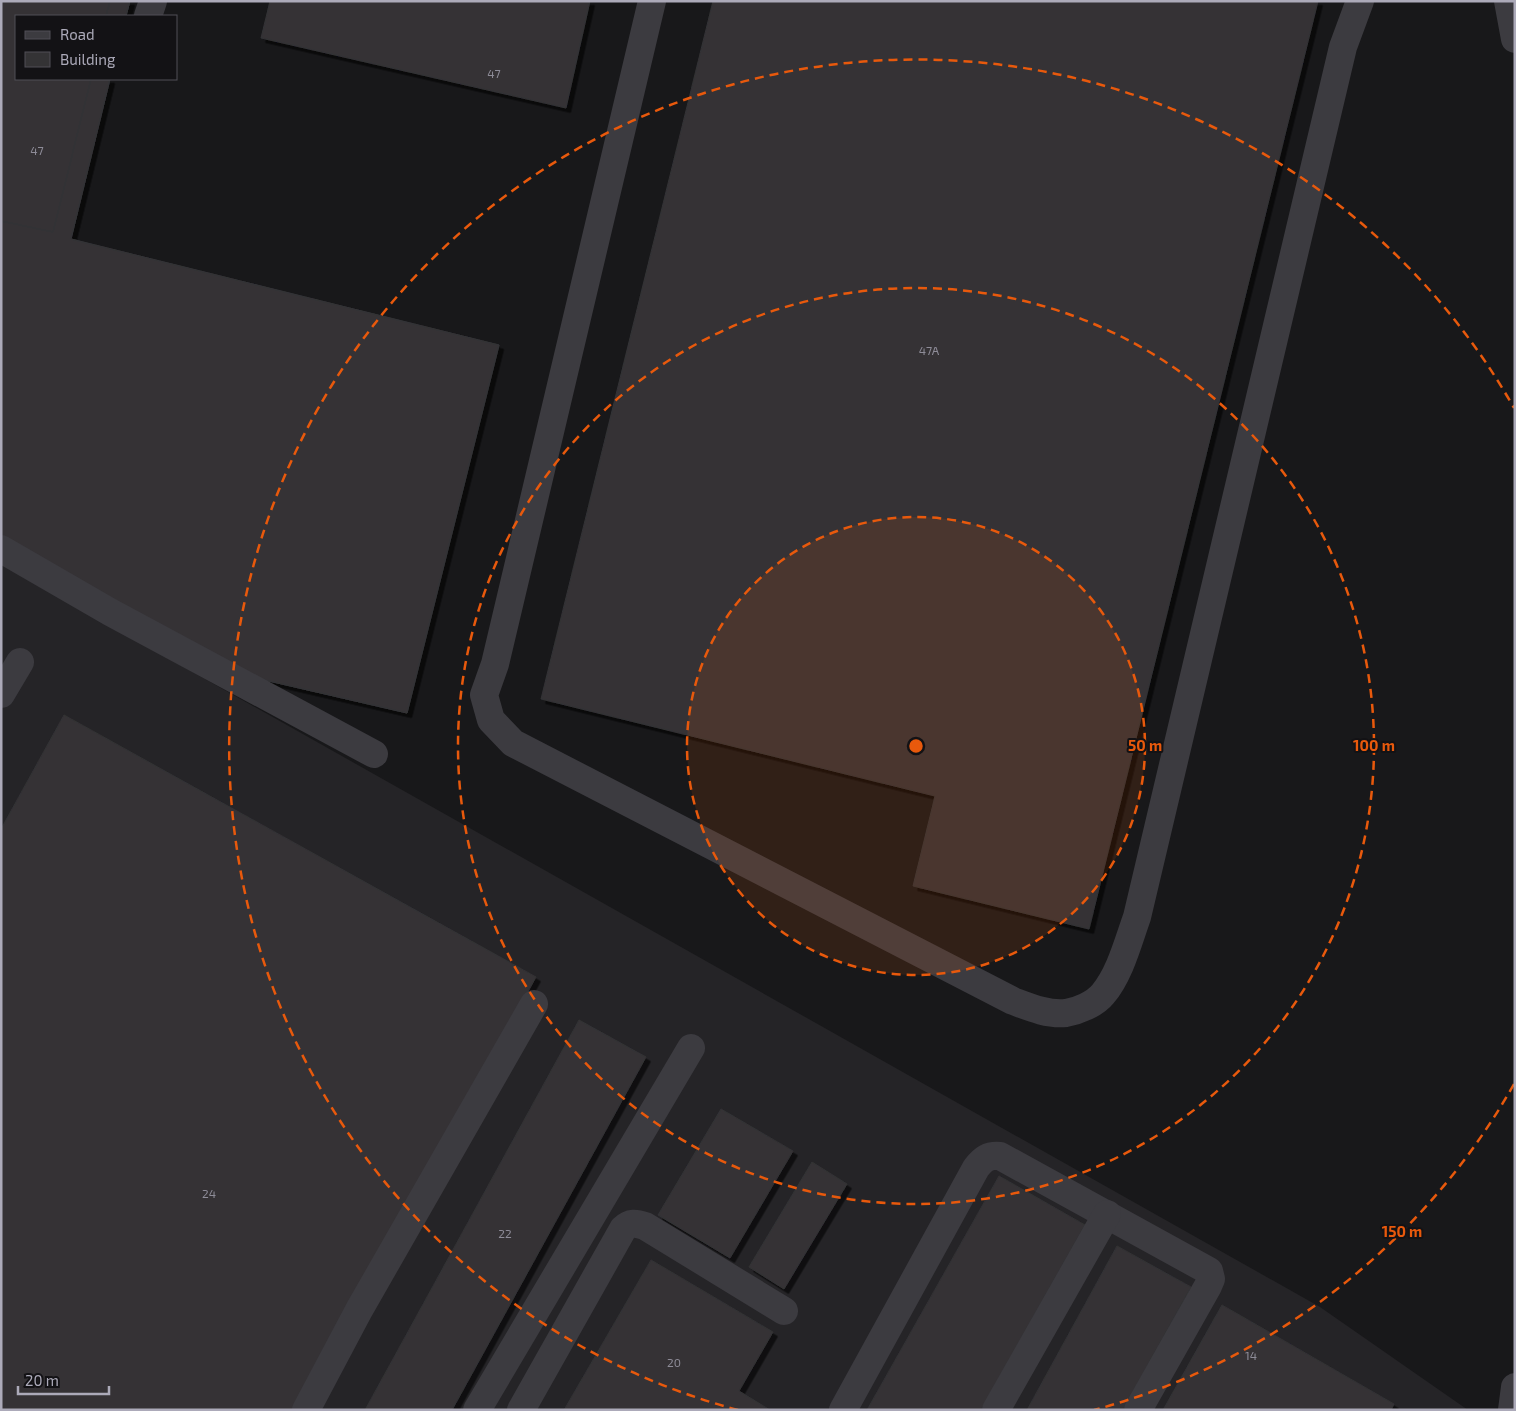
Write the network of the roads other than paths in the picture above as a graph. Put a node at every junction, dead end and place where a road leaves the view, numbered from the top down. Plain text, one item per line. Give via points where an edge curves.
1 (152, 1) edge
2 (652, 1) edge
3 (1360, 1) edge
4 (1508, 1) edge
5 (148, 15) edge
6 (1515, 39) edge
7 (1, 549) edge
8 (20, 662) dead end
9 (1, 694) edge
10 (374, 754) dead end
11 (534, 1004) dead end
12 (691, 1048) dead end
13 (1107, 1214) junction
14 (784, 1311) dead end
15 (1515, 1386) edge
16 (306, 1410) edge
17 (477, 1410) edge
18 (521, 1410) edge
19 (843, 1410) edge
20 (996, 1410) edge
21 (1138, 1410) edge
22 (1512, 1410) edge

1 - 5 street
2 - 3 street via 495,664 484,695 491,720 514,743 1013,1001 1041,1011 1065,1013 1086,1007 1103,995 1120,965 1137,917 1343,47
4 - 6 street
7 - 10 street via 110,612
8 - 9 street
11 - 16 street via 359,1310
12 - 17 street
13 - 19 street via 1000,1156 992,1155 983,1160
13 - 20 street
13 - 21 street via 1210,1271 1211,1275 1208,1286
14 - 18 street via 645,1226 628,1224
15 - 22 street

